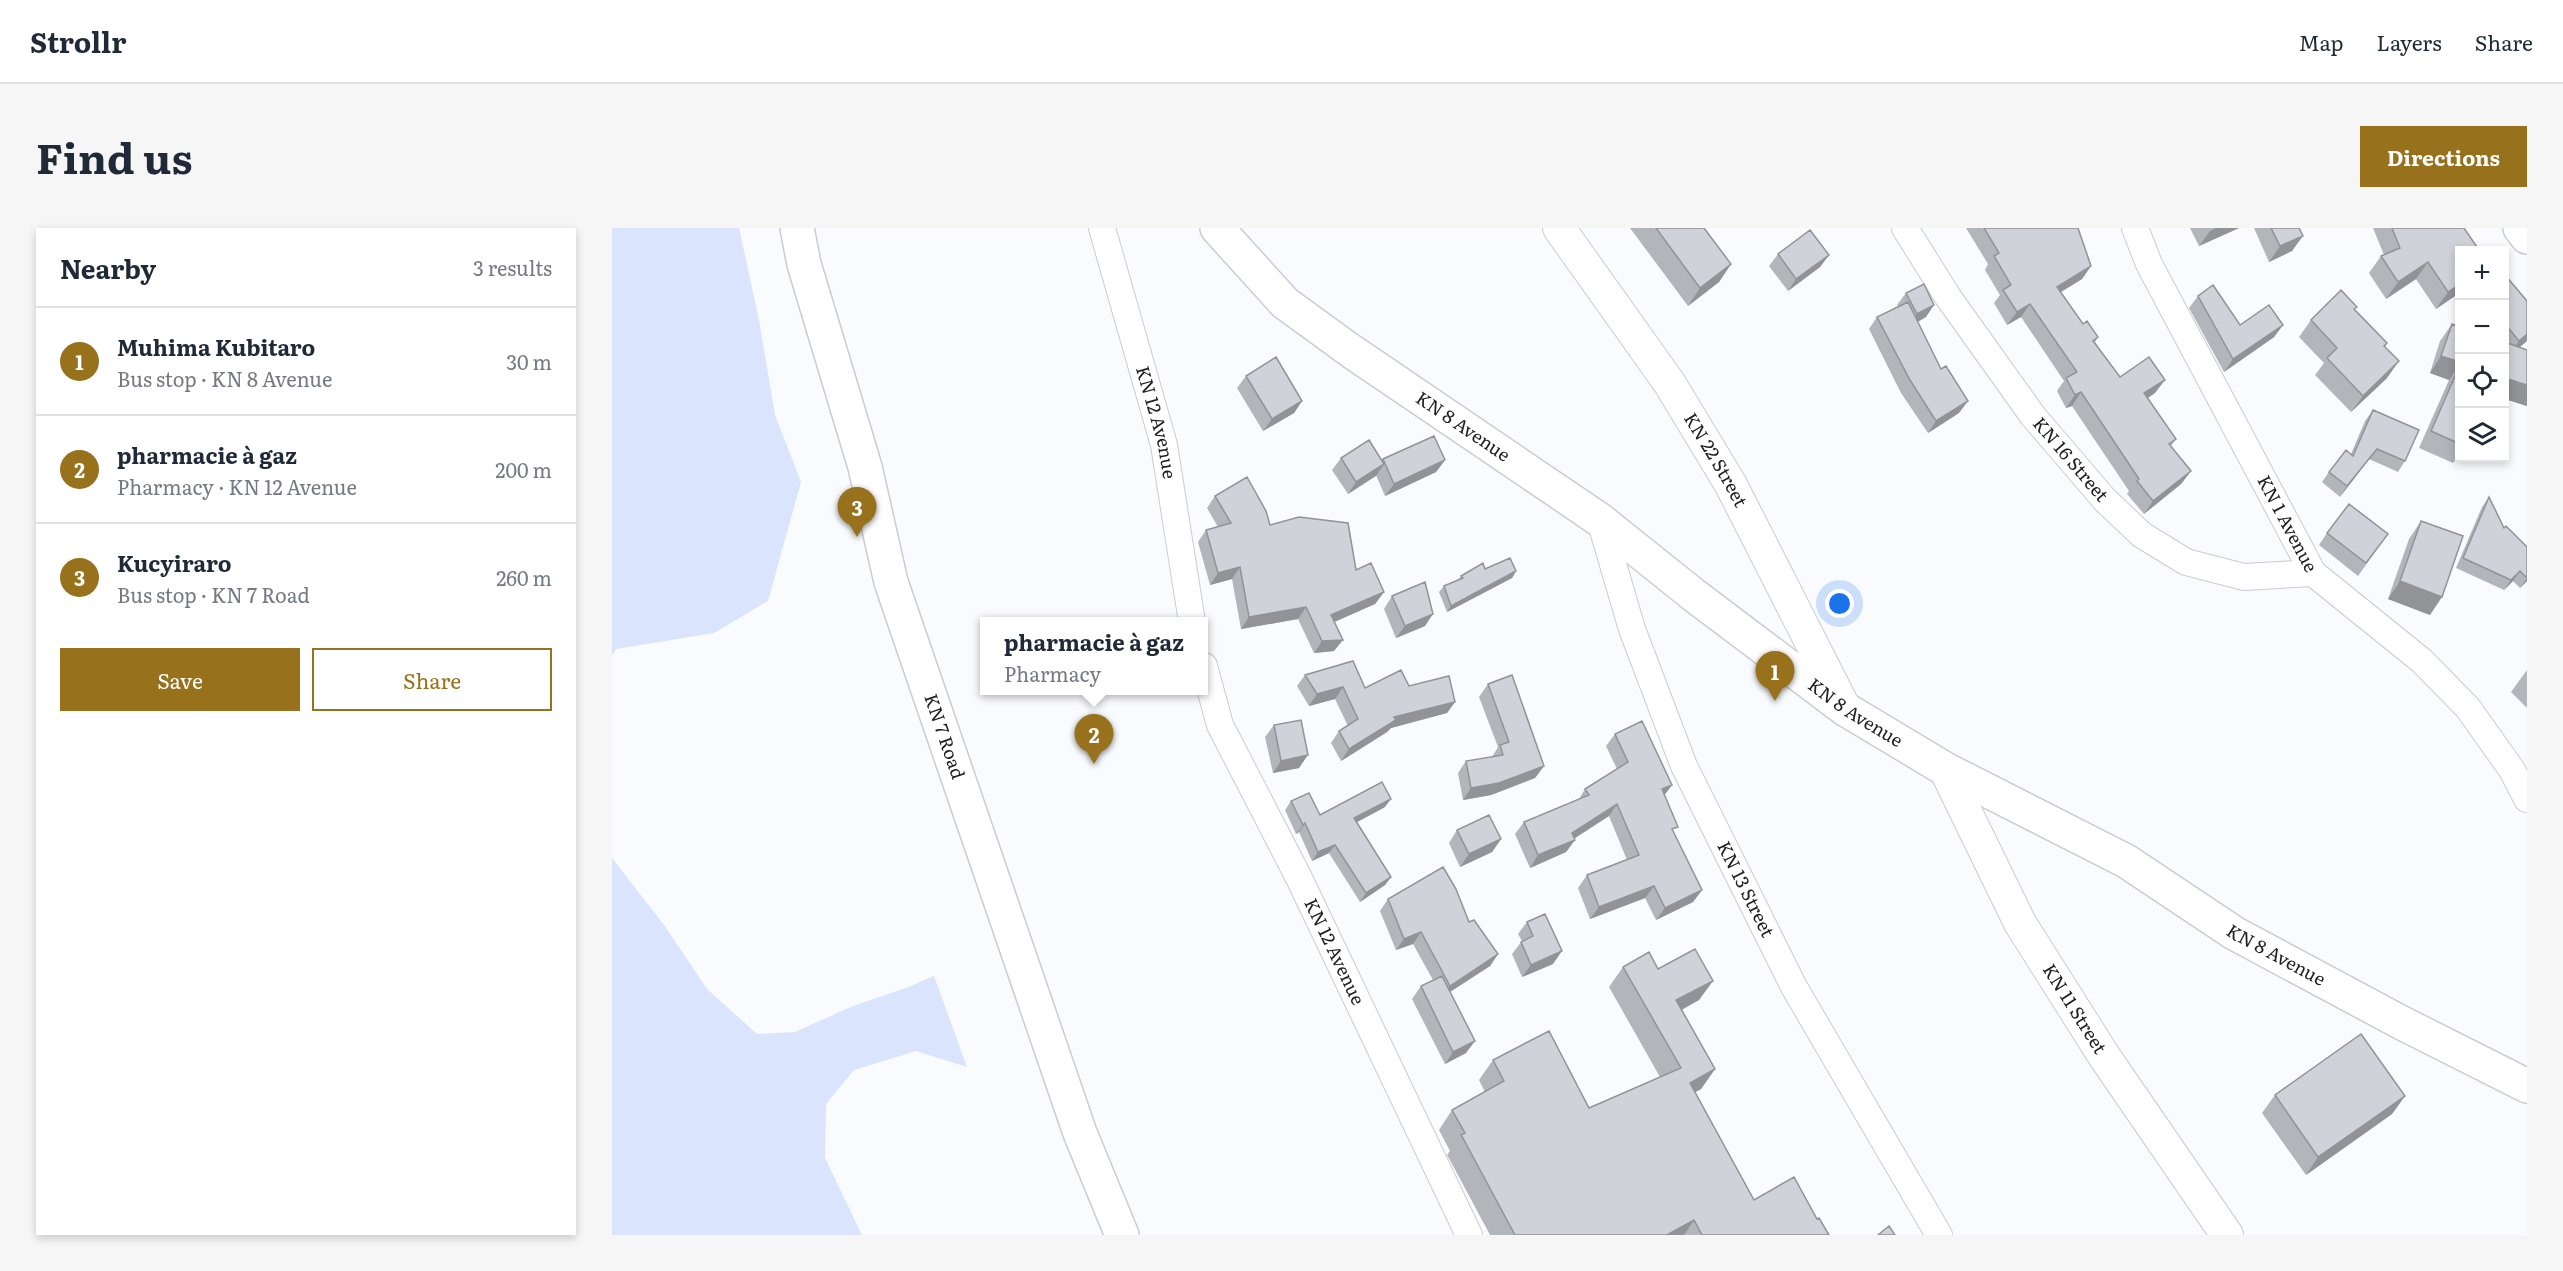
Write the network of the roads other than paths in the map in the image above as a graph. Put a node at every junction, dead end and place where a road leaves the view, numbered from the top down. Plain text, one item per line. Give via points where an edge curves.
1 (796, 228) edge
2 (1102, 228) edge
3 (1217, 228) edge
4 (1558, 228) edge
5 (1905, 228) edge
6 (2135, 228) edge
7 (2520, 228) edge
8 (2527, 237) edge
9 (1600, 520) junction
10 (2313, 573) junction
11 (1191, 617) edge
12 (1208, 683) edge
13 (1845, 709) junction
14 (1945, 769) junction
15 (2527, 799) edge
16 (2527, 1086) edge
17 (1122, 1235) edge
18 (1469, 1235) edge
19 (1940, 1235) edge
20 (2227, 1235) edge

1 - 17 main road, KN 7 Road via 865,467 891,582 1080,1133
2 - 11 street, KN 12 Avenue via 1164,445
3 - 9 main road, KN 8 Avenue via 1285,303
4 - 13 street, KN 22 Street via 1670,384 1731,485
5 - 10 street, KN 16 Street via 1948,297 2033,416 2105,500 2142,535 2186,562 2244,577
6 - 10 street, KN 1 Avenue via 2154,274
7 - 8 main road
9 - 13 main road, KN 8 Avenue
9 - 19 street, KN 13 Street via 1632,629 1684,766 1794,987
10 - 15 street, KN 1 Avenue via 2422,661 2468,708 2512,770
12 - 18 street, KN 12 Avenue via 1220,725 1299,878
13 - 14 main road, KN 8 Avenue
14 - 16 main road, KN 8 Avenue via 2126,861 2234,933
14 - 20 street, KN 11 Street via 2020,923 2104,1056

